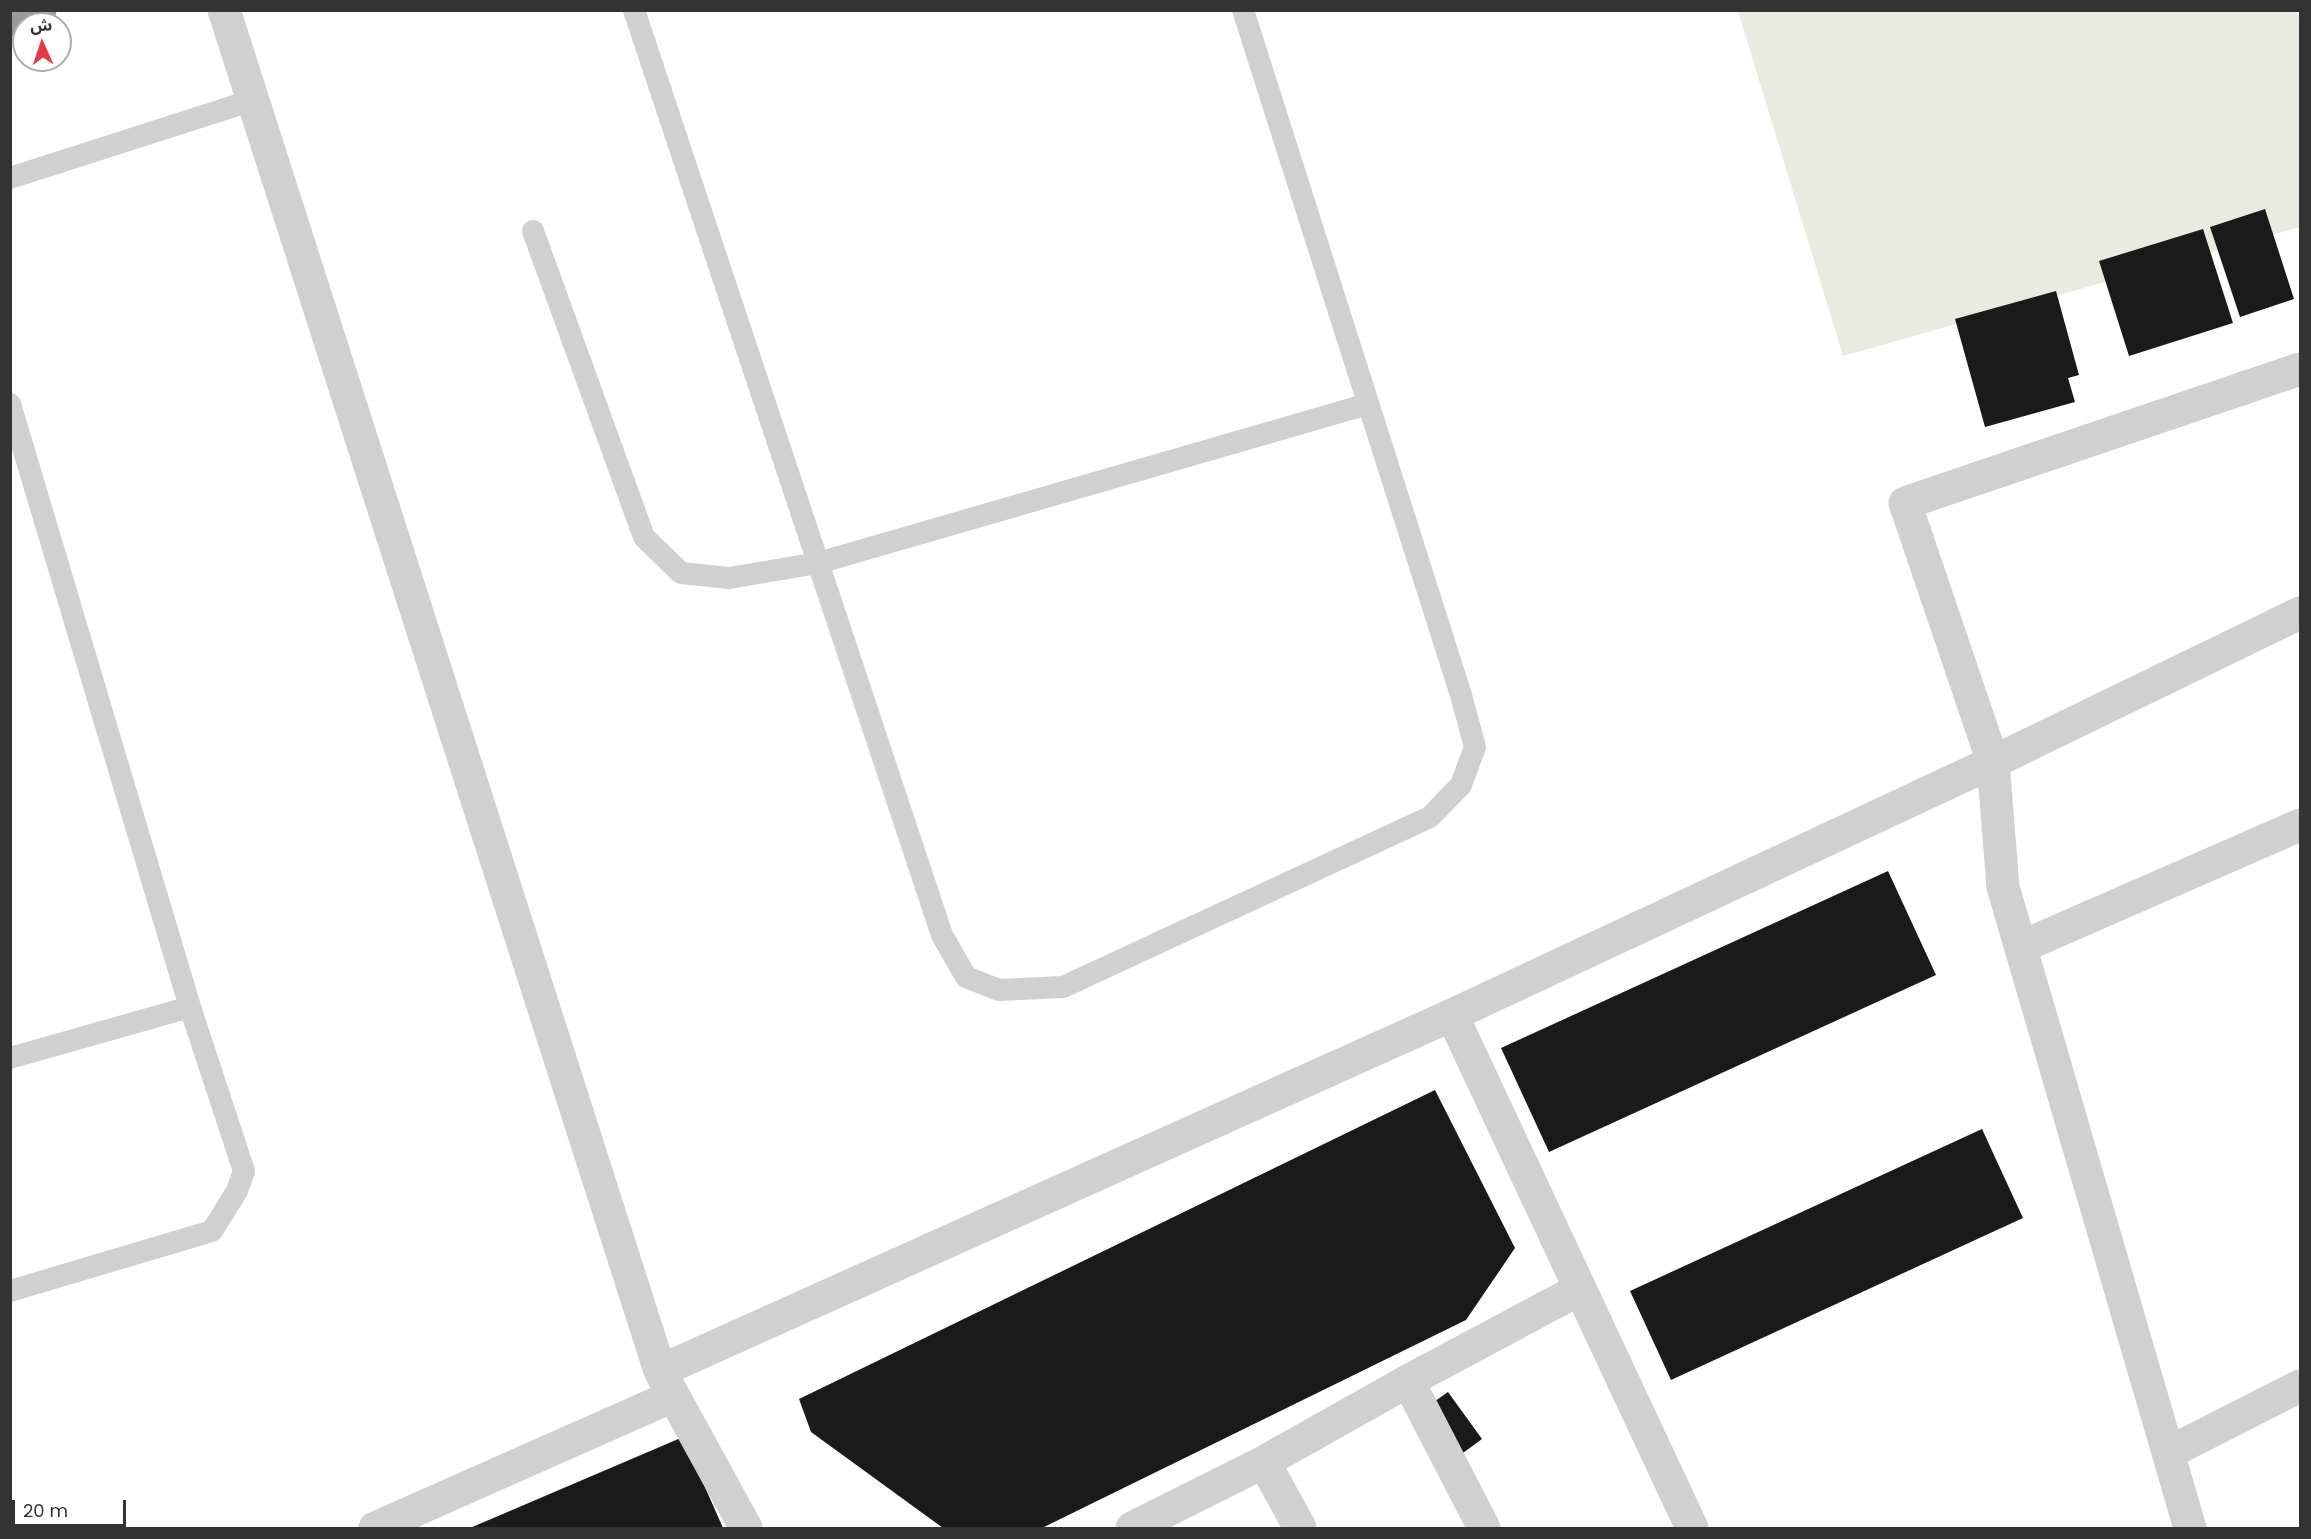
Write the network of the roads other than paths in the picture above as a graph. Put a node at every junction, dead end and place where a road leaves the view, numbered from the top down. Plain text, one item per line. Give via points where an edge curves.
1 (40, 10) edge
2 (224, 10) edge
3 (634, 10) edge
4 (1243, 10) edge
5 (10, 20) edge
6 (253, 100) junction
7 (10, 178) edge
8 (533, 231) dead end
9 (2301, 369) edge
10 (10, 404) edge
11 (1368, 404) junction
12 (818, 563) junction
13 (2301, 613) edge
14 (1993, 762) junction
15 (2301, 825) edge
16 (2021, 947) junction
17 (190, 1007) junction
18 (1452, 1015) junction
19 (10, 1058) edge
20 (1580, 1289) junction
21 (10, 1291) edge
22 (1408, 1381) junction
23 (667, 1384) junction
24 (2301, 1386) edge
25 (2168, 1453) junction
26 (1264, 1462) junction
27 (375, 1528) edge
28 (746, 1528) edge
29 (1132, 1528) edge
30 (1300, 1528) edge
31 (1484, 1528) edge
32 (1692, 1528) edge
33 (2190, 1528) edge

1 - 5 highway
2 - 6 street
3 - 12 lane
4 - 11 lane
6 - 7 lane
6 - 23 street
8 - 12 lane via 644,537 681,573 729,578
9 - 14 street via 1905,503
10 - 17 lane
11 - 12 lane
11 - 12 lane via 1475,747 1461,785 1430,817 1063,987 999,990 966,977 942,935
13 - 14 street
14 - 16 street via 2003,887
14 - 18 street
15 - 16 street
16 - 25 street
17 - 19 lane
17 - 21 lane via 244,1171 237,1191 212,1231
18 - 20 street
18 - 23 street
20 - 22 street
20 - 32 street
22 - 26 street
22 - 31 street
23 - 27 street
23 - 28 street
24 - 25 street
25 - 33 street
26 - 29 street
26 - 30 street

